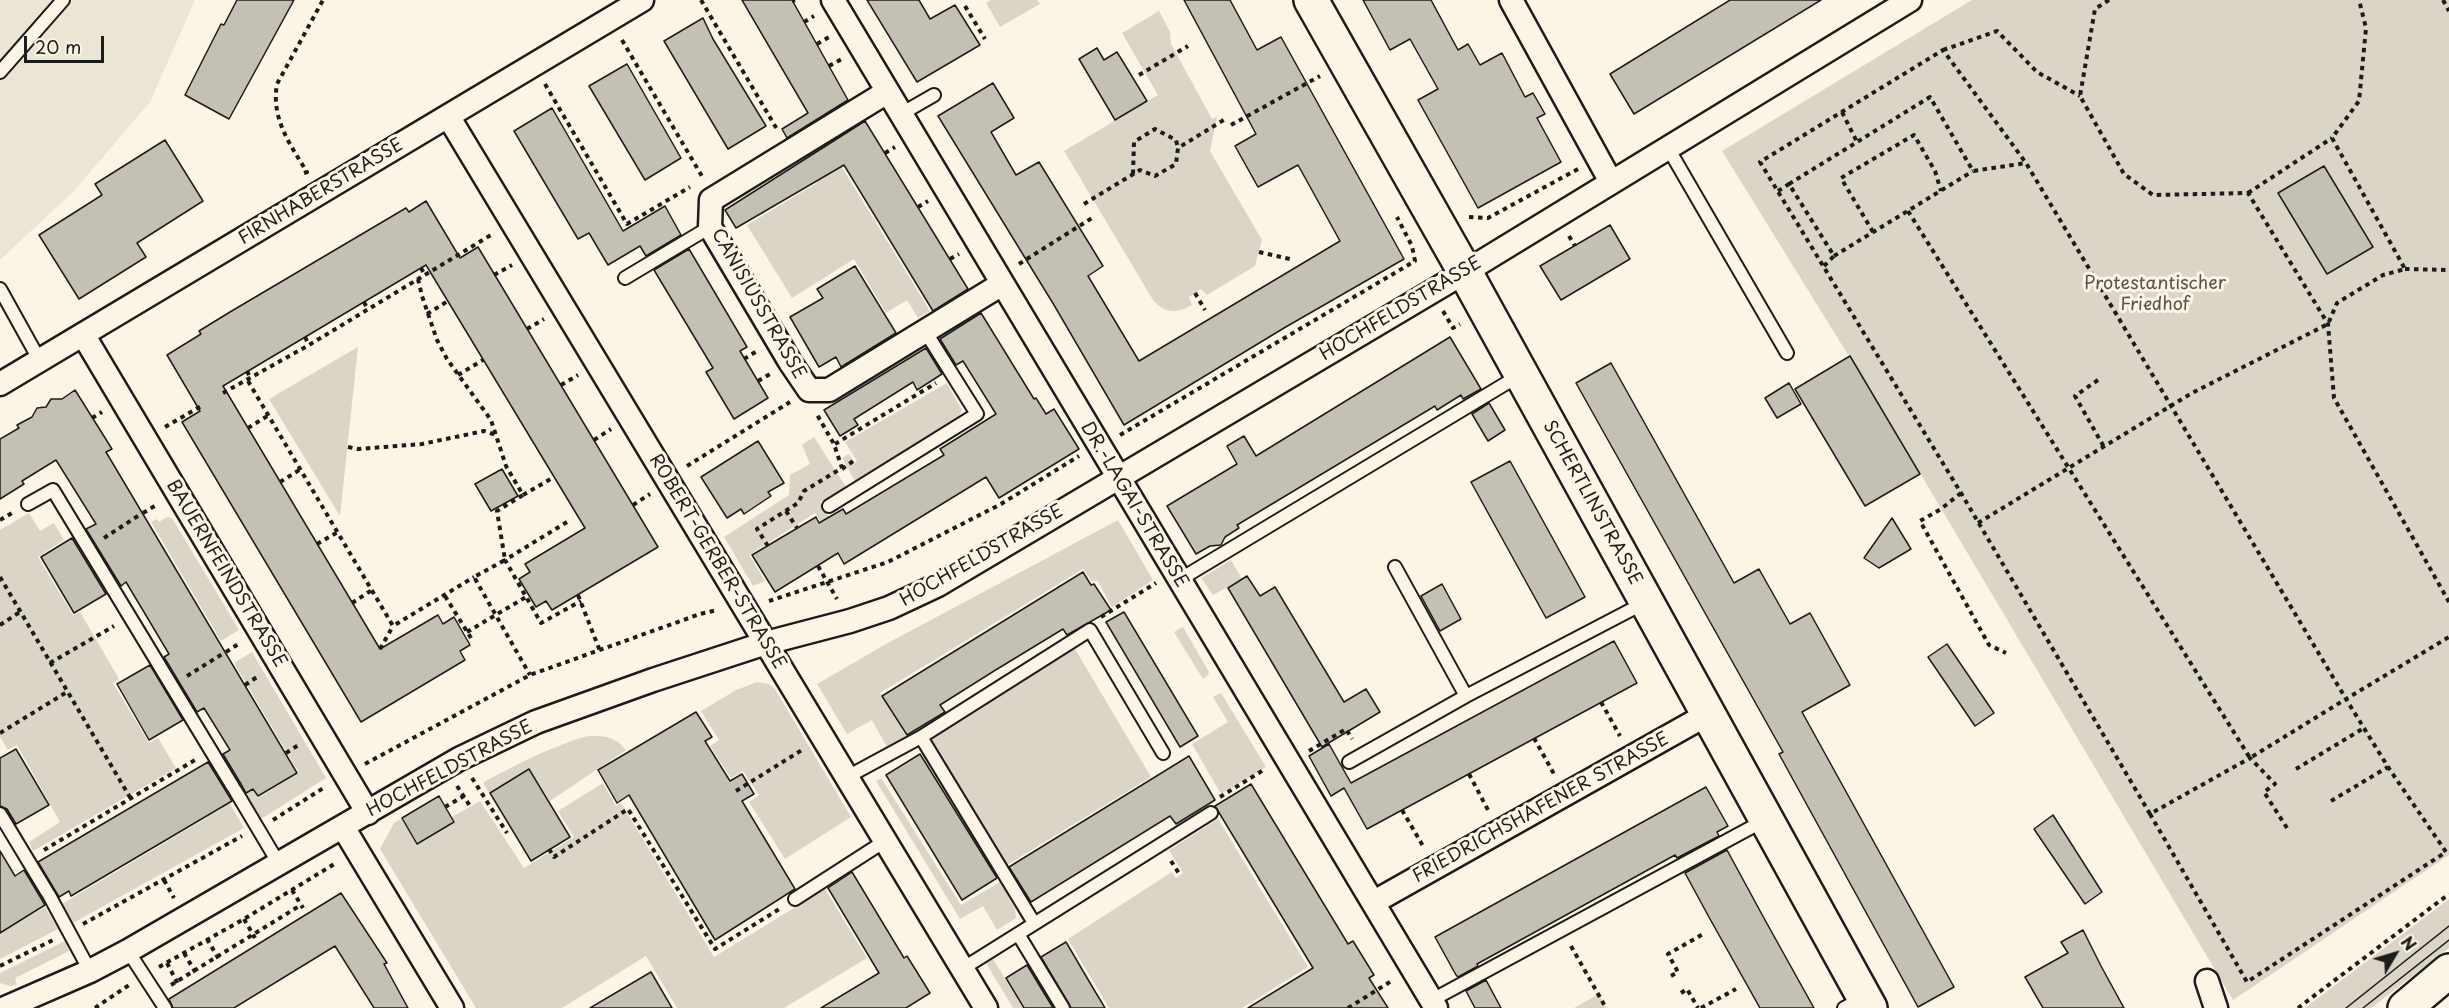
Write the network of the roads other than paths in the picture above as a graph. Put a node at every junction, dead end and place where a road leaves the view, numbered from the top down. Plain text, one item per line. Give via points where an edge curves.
1 (63, 0) edge
2 (642, 0) edge
3 (833, 0) edge
4 (1311, 0) edge
5 (1511, 0) edge
6 (1910, 0) edge
7 (0, 72) edge
8 (887, 92) junction
9 (934, 95) dead end
10 (901, 114) junction
11 (448, 116) junction
12 (1668, 148) junction
13 (1611, 182) junction
14 (710, 227) junction
15 (1465, 272) junction
16 (625, 278) dead end
17 (1000, 280) junction
18 (0, 289) edge
19 (926, 331) junction
20 (84, 336) junction
21 (1787, 353) dead end
22 (40, 361) junction
23 (1521, 374) junction
24 (0, 384) edge
25 (1118, 478) junction
26 (28, 504) dead end
27 (829, 506) dead end
28 (1395, 567) dead end
29 (1179, 580) junction
30 (1647, 601) junction
31 (766, 643) junction
32 (1466, 696) junction
33 (1708, 714) junction
34 (921, 736) junction
35 (1163, 753) dead end
36 (1349, 762) dead end
37 (847, 777) junction
38 (368, 813) junction
39 (1211, 813) road end
40 (0, 814) edge
41 (1766, 820) junction
42 (343, 827) junction
43 (885, 840) junction
44 (279, 864) junction
45 (795, 899) road end
46 (1374, 902) junction
47 (1034, 923) junction
48 (1018, 934) junction
49 (128, 951) junction
50 (962, 969) junction
51 (90, 971) junction
52 (2449, 971) edge
53 (2206, 981) dead end
54 (1434, 1004) edge
55 (1859, 1004) edge
56 (980, 1006) edge
57 (5, 1008) edge
58 (165, 1008) edge
59 (452, 1008) edge
60 (1063, 1008) edge
61 (2216, 1008) edge
62 (2405, 1008) edge

1 - 7 lane
2 - 11 street, FIRNHABERSTRASSE
3 - 8 street, DR.-LAGAI-STRASSE
4 - 15 street, SCHERTLINSTRASSE
5 - 13 street
6 - 12 street, HOCHFELDSTRASSE
8 - 10 street, DR.-LAGAI-STRASSE
8 - 14 street, CANISIUSSTRASSE via 711,200
9 - 10 lane
10 - 17 street, DR.-LAGAI-STRASSE
11 - 20 street, FIRNHABERSTRASSE
11 - 31 street, ROBERT-GERBER-STRASSE
12 - 13 street, HOCHFELDSTRASSE
12 - 21 lane
13 - 15 street, HOCHFELDSTRASSE
14 - 16 lane
14 - 19 street, CANISIUSSTRASSE via 790,362 812,390 829,390
15 - 23 street, SCHERTLINSTRASSE
15 - 25 street, HOCHFELDSTRASSE
17 - 19 street, CANISIUSSTRASSE
17 - 25 street, DR.-LAGAI-STRASSE
18 - 22 lane
19 - 27 lane via 977,414
20 - 22 street, FIRNHABERSTRASSE
20 - 38 street, BAUERNFEINDSTRASSE
22 - 24 street, FIRNHABERSTRASSE
23 - 29 lane
23 - 30 street, SCHERTLINSTRASSE
25 - 29 street, DR.-LAGAI-STRASSE
25 - 31 street, HOCHFELDSTRASSE via 938,585 889,608
26 - 44 lane via 53,490
28 - 32 lane
29 - 46 street, DR.-LAGAI-STRASSE
30 - 32 lane
30 - 33 street, SCHERTLINSTRASSE
31 - 37 street, ROBERT-GERBER-STRASSE
31 - 38 street, HOCHFELDSTRASSE via 537,722 459,759
32 - 36 lane
33 - 41 street, SCHERTLINSTRASSE
33 - 46 street, FRIEDRICHSHAFENER STRASSE
34 - 35 lane via 1090,630
34 - 37 lane
34 - 47 lane
37 - 43 street, ROBERT-GERBER-STRASSE
38 - 42 street, HOCHFELDSTRASSE
39 - 47 lane
40 - 51 lane
41 - 54 lane
41 - 55 street, SCHERTLINSTRASSE
42 - 44 street, HOCHFELDSTRASSE
42 - 59 street
43 - 45 lane
43 - 50 street, ROBERT-GERBER-STRASSE
44 - 49 street, HOCHFELDSTRASSE
46 - 54 street, DR.-LAGAI-STRASSE
47 - 48 lane
48 - 50 lane
48 - 60 lane
49 - 51 street, HOCHFELDSTRASSE
49 - 58 lane
50 - 56 street, ROBERT-GERBER-STRASSE
51 - 57 street, HOCHFELDSTRASSE
52 - 62 street
53 - 61 street

